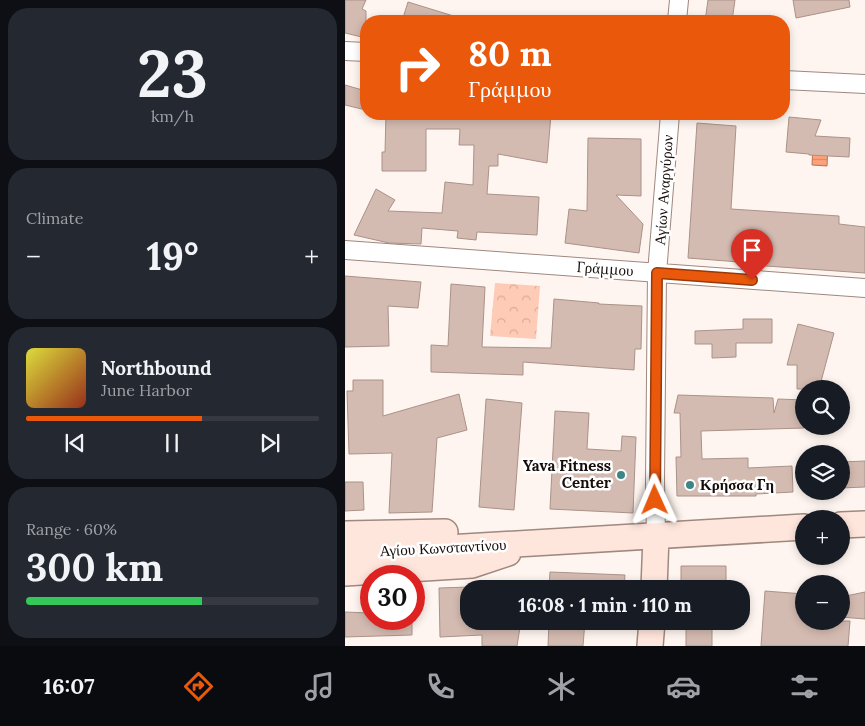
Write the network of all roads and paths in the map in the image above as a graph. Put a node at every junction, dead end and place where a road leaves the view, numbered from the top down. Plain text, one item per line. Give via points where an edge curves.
1 (679, 0) edge
2 (678, 15) edge
3 (345, 51) edge
4 (360, 52) edge
5 (790, 80) edge
6 (865, 84) edge
7 (670, 120) edge
8 (345, 250) edge
9 (657, 273) junction
10 (865, 288) edge
11 (865, 524) edge
12 (850, 525) edge
13 (795, 528) edge
14 (345, 534) edge
15 (657, 536) junction
16 (542, 542) junction
17 (345, 554) edge
18 (345, 573) edge
19 (655, 580) edge
20 (651, 630) edge
21 (650, 646) edge

1 - 2 street
3 - 4 street
5 - 6 street
7 - 9 street, Αγίων Αναργύρων
8 - 9 street, Γράμμου
9 - 10 street, Γράμμου
9 - 15 street, Αγίων Αναργύρων
11 - 12 street
13 - 15 street, Αγίου Κωνσταντίνου
14 - 16 street, Αγίου Κωνσταντίνου via 471,531
15 - 16 street, Αγίου Κωνσταντίνου
15 - 19 street
16 - 17 street, Αγίου Κωνσταντίνου
16 - 18 street, Αγίου Κωνσταντίνου via 471,565
20 - 21 street

